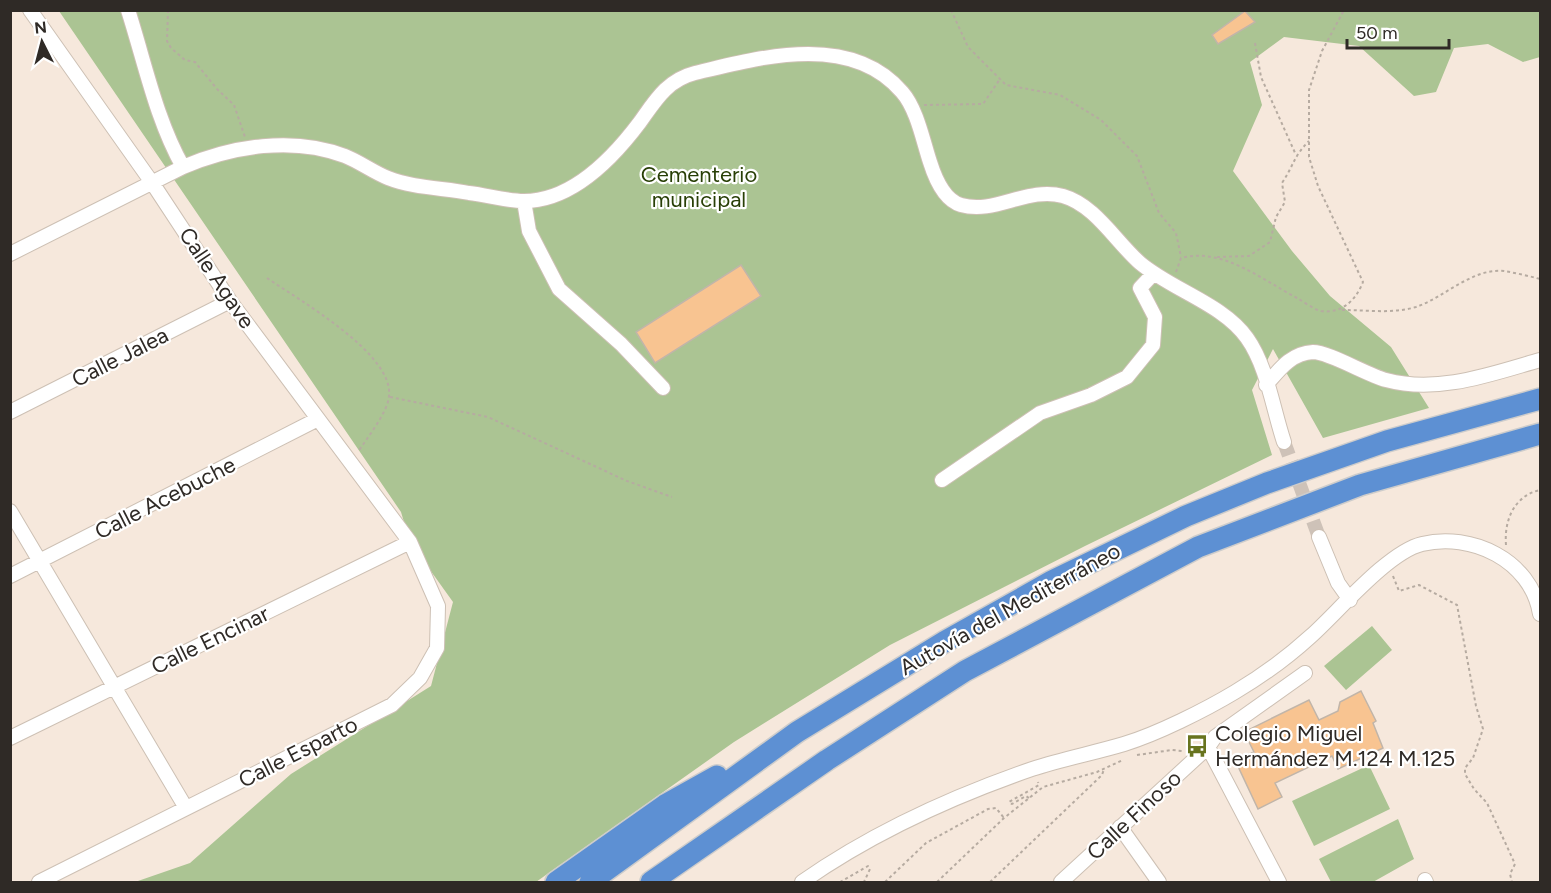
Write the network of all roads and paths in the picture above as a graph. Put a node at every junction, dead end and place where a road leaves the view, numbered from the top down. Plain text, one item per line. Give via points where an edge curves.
1 (30, 10) edge
2 (128, 10) edge
3 (168, 10) edge
4 (951, 10) edge
5 (1344, 10) edge
6 (1255, 43) dead end
7 (1000, 80) junction
8 (909, 105) junction
9 (1309, 141) junction
10 (249, 148) junction
11 (1296, 155) junction
12 (183, 167) junction
13 (153, 184) junction
14 (524, 201) junction
15 (10, 254) edge
16 (1212, 257) junction
17 (1181, 258) junction
18 (1154, 273) junction
19 (267, 278) dead end
20 (1540, 279) edge
21 (1172, 286) junction
22 (230, 301) junction
23 (1339, 310) junction
24 (1540, 360) edge
25 (1266, 385) junction
26 (663, 388) dead end
27 (390, 398) junction
28 (1540, 399) edge
29 (10, 412) edge
30 (318, 419) junction
31 (1540, 434) edge
32 (1284, 442) tunnel mouth
33 (351, 462) junction
34 (942, 480) dead end
35 (1540, 490) edge
36 (672, 497) dead end
37 (10, 511) edge
38 (1319, 537) tunnel mouth
39 (410, 542) junction
40 (40, 562) junction
41 (1511, 565) junction
42 (1392, 575) dead end
43 (10, 576) edge
44 (1350, 600) junction
45 (1540, 614) edge
46 (1305, 673) dead end
47 (116, 687) junction
48 (797, 732) junction
49 (10, 738) edge
50 (1211, 742) junction
51 (1194, 759) junction
52 (1035, 768) junction
53 (1104, 769) junction
54 (1029, 798) junction
55 (186, 808) junction
56 (1004, 818) junction
57 (1120, 827) junction
58 (39, 882) edge
59 (556, 882) edge
60 (590, 882) edge
61 (651, 882) edge
62 (802, 882) edge
63 (840, 882) edge
64 (864, 882) edge
65 (885, 882) edge
66 (937, 882) edge
67 (990, 882) edge
68 (1061, 882) edge
69 (1159, 882) edge
70 (1279, 882) edge
71 (1512, 882) edge

1 - 13 street, Calle Agave
2 - 12 street via 162,123
3 - 10 path via 167,41 171,48 185,60 195,62 234,105
4 - 7 path via 968,47
5 - 9 path via 1322,51 1309,90
6 - 11 path via 1261,77
7 - 8 path via 983,104
7 - 17 path via 1060,95 1101,120 1137,156 1159,213 1176,233
8 - 14 street via 905,94 882,73 852,58 825,54 774,56 690,74 671,84 654,100 639,124 605,162 579,183 551,197
8 - 18 street via 946,196 961,205 987,206 1038,193 1065,196 1089,210
9 - 11 path
9 - 23 path via 1309,157 1318,186 1363,282 1360,291
10 - 12 street
10 - 14 street via 316,149 343,155 409,184
11 - 16 path via 1282,183 1285,202 1276,217 1270,242 1249,256
12 - 13 street
13 - 15 street
13 - 22 street, Calle Agave
14 - 26 street via 529,231 559,289
16 - 17 path via 1198,253
16 - 23 path via 1255,273 1319,310
17 - 21 path
18 - 21 street
18 - 34 street via 1140,288 1155,317 1153,345 1127,377 1091,395 1040,412
19 - 27 path via 357,340 388,378
20 - 23 path via 1489,272 1416,307 1394,311
21 - 25 street via 1238,327 1255,353
22 - 29 street, Calle Jalea
22 - 30 street, Calle Agave
24 - 25 street via 1433,385 1387,380 1320,352 1311,352 1292,358
25 - 32 street
27 - 33 path
27 - 36 path via 488,417 627,481
28 - 48 highway, Autovía del Mediterráneo via 1388,441 1186,516 1052,580
30 - 33 street, Calle Agave
30 - 40 street, Calle Acebuche
31 - 61 highway, Autovía del Mediterráneo via 1360,485 1198,548 965,671 827,760
33 - 39 street, Calle Agave
35 - 41 path via 1519,501 1508,518 1506,543
37 - 40 street
38 - 44 street via 1338,583
39 - 47 street, Calle Encinar
39 - 55 street, Calle Esparto via 438,606 437,648 420,678 392,705
40 - 43 street, Calle Acebuche
40 - 47 street
41 - 44 street via 1496,553 1465,542 1419,544 1389,563
41 - 45 street via 1526,580
42 - 71 path via 1399,591 1419,585 1457,605 1483,729 1473,758 1465,768 1466,774 1487,802 1515,864 1510,874
44 - 52 street via 1280,662 1233,693 1127,744
46 - 50 street, Calle Finoso
47 - 49 street, Calle Encinar
47 - 55 street
48 - 59 highway via 665,805
48 - 60 highway, Autovía del Mediterráneo
50 - 51 street, Calle Finoso
50 - 70 street
51 - 53 path via 1172,750 1130,756
51 - 57 street, Calle Finoso
52 - 54 path via 1039,785 1009,802
52 - 62 street via 885,831
53 - 54 path via 1043,787
53 - 67 path
54 - 56 path
55 - 58 street, Calle Esparto
56 - 65 path via 996,808 988,809 926,843
56 - 66 path
57 - 68 street, Calle Finoso
57 - 69 street
63 - 64 path via 868,866

